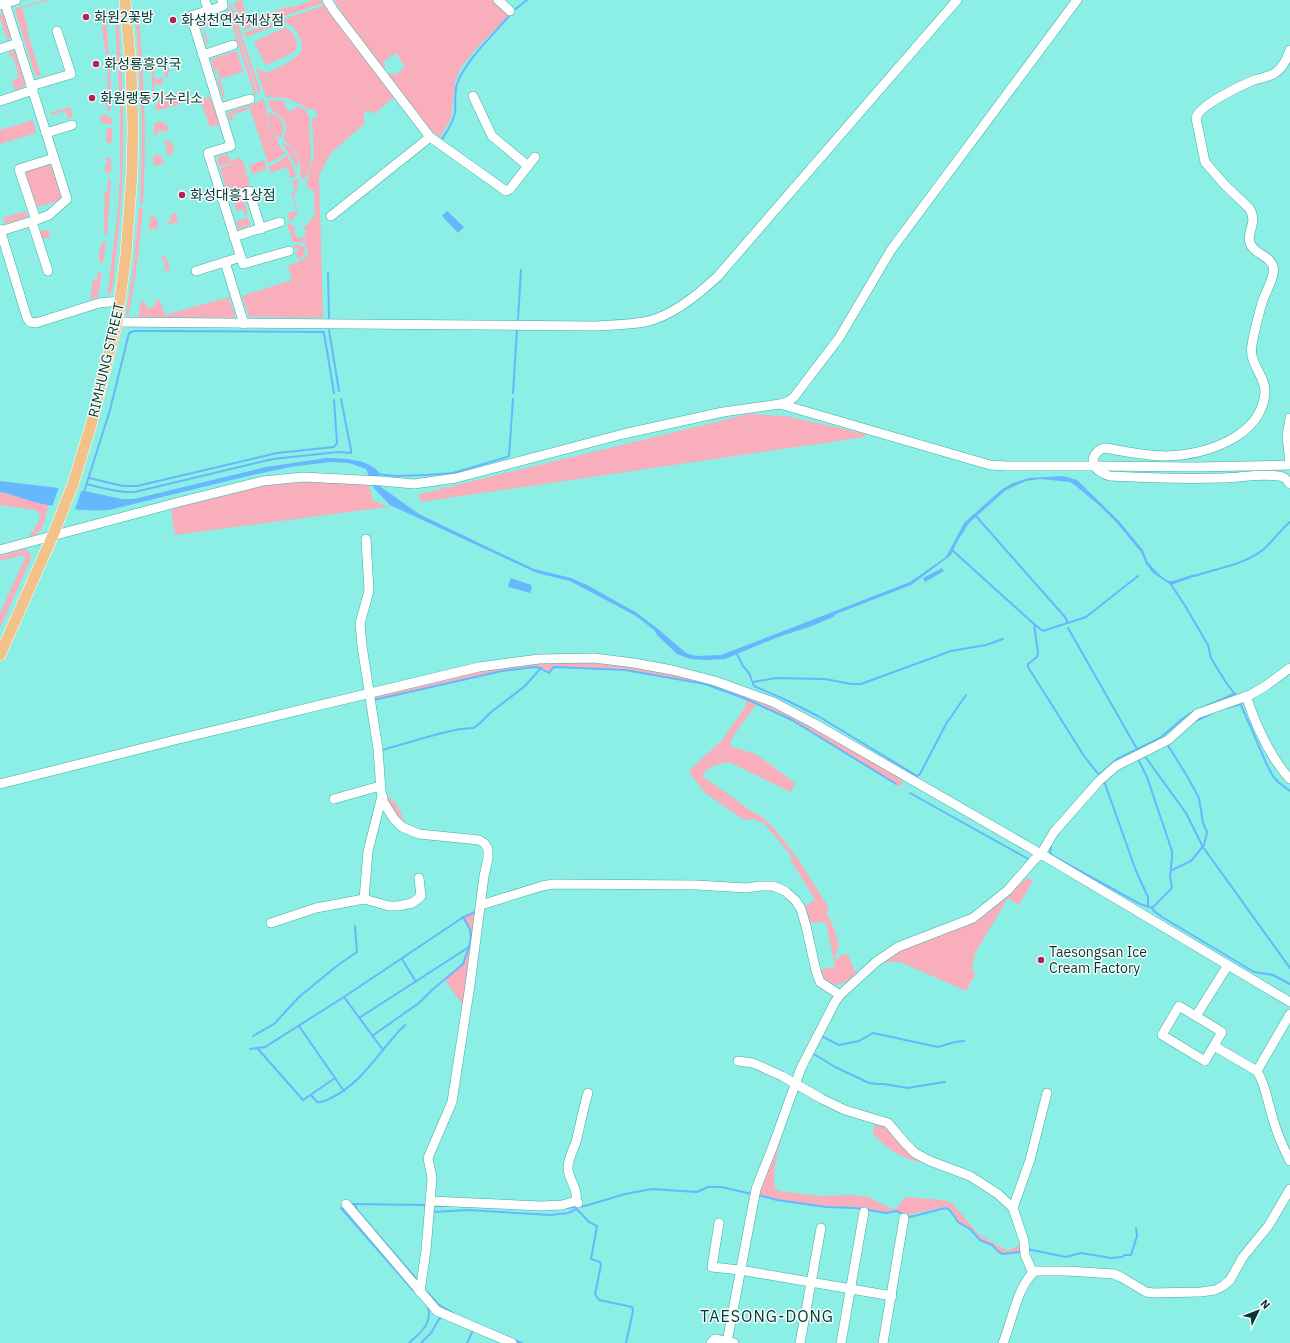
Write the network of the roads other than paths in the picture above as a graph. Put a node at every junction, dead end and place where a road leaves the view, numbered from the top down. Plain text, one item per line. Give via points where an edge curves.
1 (16, 0) edge
2 (125, 0) edge
3 (205, 0) edge
4 (222, 0) edge
5 (328, 0) edge
6 (498, 0) edge
7 (957, 0) edge
8 (1077, 0) edge
9 (3, 4) edge
10 (208, 10) junction
11 (510, 11) dead end
12 (57, 32) dead end
13 (18, 43) junction
14 (233, 45) dead end
15 (0, 49) edge
16 (1290, 50) edge
17 (203, 55) junction
18 (32, 88) junction
19 (473, 96) dead end
20 (250, 99) dead end
21 (0, 101) edge
22 (220, 108) junction
23 (72, 125) dead end
24 (46, 133) junction
25 (430, 137) junction
26 (535, 157) dead end
27 (54, 158) junction
28 (528, 166) junction
29 (222, 199) junction
30 (331, 216) dead end
31 (34, 221) junction
32 (280, 222) dead end
33 (261, 228) junction
34 (0, 230) edge
35 (234, 237) junction
36 (289, 251) dead end
37 (241, 257) junction
38 (224, 262) junction
39 (48, 271) dead end
40 (196, 271) dead end
41 (120, 301) junction
42 (117, 322) junction
43 (244, 324) junction
44 (780, 404) junction
45 (1290, 418) edge
46 (1290, 465) edge
47 (1094, 466) junction
48 (1290, 471) edge
49 (1290, 485) edge
50 (53, 535) junction
51 (366, 539) dead end
52 (0, 550) edge
53 (0, 654) edge
54 (1290, 668) edge
55 (369, 693) junction
56 (1241, 698) junction
57 (1290, 779) edge
58 (0, 784) edge
59 (380, 786) junction
60 (382, 796) junction
61 (334, 799) dead end
62 (1041, 854) junction
63 (419, 878) dead end
64 (364, 899) junction
65 (481, 905) junction
66 (271, 924) dead end
67 (1228, 965) junction
68 (840, 995) junction
69 (1290, 1002) edge
70 (1290, 1014) edge
71 (1196, 1016) junction
72 (1214, 1046) junction
73 (738, 1061) dead end
74 (1257, 1071) junction
75 (796, 1083) junction
76 (588, 1093) dead end
77 (1047, 1093) dead end
78 (1290, 1161) edge
79 (1290, 1189) edge
80 (431, 1201) junction
81 (346, 1204) dead end
82 (1013, 1208) junction
83 (864, 1212) dead end
84 (904, 1218) dead end
85 (719, 1223) dead end
86 (821, 1228) dead end
87 (740, 1270) junction
88 (1033, 1273) junction
89 (811, 1282) junction
90 (851, 1289) junction
91 (420, 1292) junction
92 (892, 1296) junction
93 (730, 1342) edge
94 (1007, 1342) edge
95 (512, 1343) edge
96 (711, 1343) edge
97 (800, 1343) edge
98 (841, 1343) edge
99 (883, 1343) edge

1 - 9 street
2 - 41 main road, RIMHUNG STREET via 133,128 127,246
3 - 10 street
4 - 10 street via 223,6
5 - 25 street via 360,47
6 - 11 street
7 - 43 street via 718,276 705,288 670,311 650,320 593,326
8 - 44 street via 891,250 839,338 794,397
9 - 13 street
10 - 17 street via 191,16
12 - 18 street via 71,74
13 - 15 street
13 - 18 street
14 - 17 street
16 - 47 street via 1283,66 1276,72 1225,94 1200,109 1196,118 1205,162 1249,208 1252,213 1250,243 1267,258 1274,270 1262,302 1251,346 1251,356 1265,392 1258,418 1235,437 1206,450 1166,456 1106,448 1095,453
17 - 22 street
18 - 21 street
18 - 24 street
19 - 28 street via 492,136
20 - 22 street
22 - 29 street via 231,146 208,153
23 - 24 street
24 - 27 street
25 - 28 street via 506,191
25 - 30 street
26 - 28 street
27 - 31 street via 67,199 49,215
27 - 31 street via 19,169
29 - 33 street via 249,191
29 - 35 street
31 - 34 street
31 - 39 street
32 - 33 street
33 - 35 street
34 - 41 street via 30,322 36,323 103,302
35 - 37 street
36 - 37 street via 243,264
37 - 38 street
38 - 40 street
38 - 43 street
41 - 42 main road, RIMHUNG STREET
42 - 43 street
42 - 50 main road, RIMHUNG STREET via 91,425 73,484
44 - 47 street via 990,465
44 - 50 street via 723,412 623,434 456,478 414,484 303,477 263,481
45 - 46 street via 1287,436
46 - 47 street
47 - 49 street via 1102,474 1110,476 1223,478 1263,475 1285,478
48 - 49 street
50 - 52 street
50 - 53 main road, RIMHUNG STREET
51 - 55 street via 369,591 360,623
54 - 56 street via 1264,687
55 - 58 street
55 - 59 street via 378,749
55 - 62 street via 479,667 539,659 594,658 672,670 715,681 773,702 816,724
56 - 57 street via 1280,768
56 - 62 street via 1197,714 1168,740 1116,766 1099,781 1054,832
59 - 60 street
59 - 61 street
60 - 64 street via 368,851
60 - 65 street via 388,811 402,827 419,834 479,840 484,843 488,849 488,858
62 - 67 street
62 - 68 street via 1008,890 973,918 898,947 876,962
63 - 64 street via 421,896 412,903 389,906
64 - 66 street via 316,908
65 - 68 street via 553,884 746,888 773,886 785,891 801,909 820,982
65 - 80 street via 452,1102 428,1158 432,1178
67 - 69 street
67 - 71 street
68 - 75 street via 801,1068
70 - 74 street
71 - 72 street via 1222,1032
71 - 72 street via 1179,1006 1162,1035 1205,1061
72 - 74 street
73 - 75 street via 753,1063
74 - 78 street via 1264,1082 1270,1112
75 - 82 street via 845,1110 888,1123 915,1153 970,1176 998,1194
75 - 87 street via 756,1189
76 - 80 street via 568,1167 577,1202 541,1206
77 - 82 street via 1030,1160
79 - 88 street via 1269,1225 1243,1257 1230,1280 1215,1290 1153,1293 1146,1292 1114,1274 1068,1271
80 - 91 street
81 - 91 street
82 - 88 street via 1024,1241 1025,1255
83 - 90 street
84 - 92 street
85 - 87 street via 712,1267
86 - 89 street
87 - 89 street
87 - 93 street
88 - 94 street via 1018,1301
89 - 90 street
89 - 97 street
90 - 92 street
90 - 98 street
91 - 95 street via 437,1311
92 - 99 street
93 - 96 street via 715,1339

